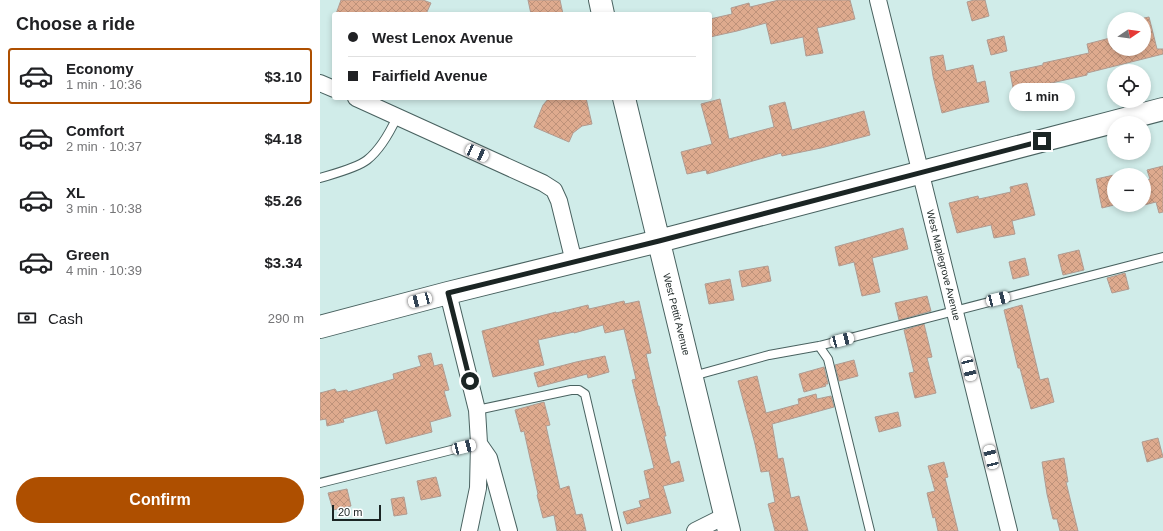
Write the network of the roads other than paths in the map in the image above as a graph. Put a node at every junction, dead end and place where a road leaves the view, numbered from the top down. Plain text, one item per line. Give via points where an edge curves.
1 (878, 0) edge
2 (320, 82) edge
3 (332, 87) edge
4 (360, 100) edge
5 (624, 100) edge
6 (1163, 109) edge
7 (397, 117) junction
8 (921, 173) junction
9 (320, 178) edge
10 (659, 241) junction
11 (1163, 257) edge
12 (574, 262) junction
13 (448, 293) junction
14 (954, 310) junction
15 (320, 326) edge
16 (819, 346) junction
17 (692, 376) junction
18 (477, 410) junction
19 (479, 443) junction
20 (320, 483) edge
21 (727, 524) edge
22 (469, 531) edge
23 (509, 531) edge
24 (617, 531) edge
25 (695, 531) edge
26 (870, 531) edge
27 (1009, 531) edge

1 - 8 street, West Maplegrove Avenue
2 - 3 street
4 - 7 street
5 - 10 main road, West Pettit Avenue
6 - 8 main road
7 - 9 lane via 390,132 366,161
7 - 12 street via 554,190
8 - 10 main road
8 - 14 street, West Maplegrove Avenue
10 - 12 main road
10 - 17 main road, West Pettit Avenue
11 - 14 lane
12 - 13 main road
13 - 15 main road
13 - 18 street
14 - 16 lane
14 - 27 street, West Maplegrove Avenue
16 - 17 lane via 769,355
16 - 26 lane via 828,360 840,403
17 - 21 main road, West Pettit Avenue
18 - 19 street
18 - 24 lane via 571,390 579,390 585,394
19 - 20 lane
19 - 22 street via 478,488
19 - 23 street via 489,458
21 - 25 street

